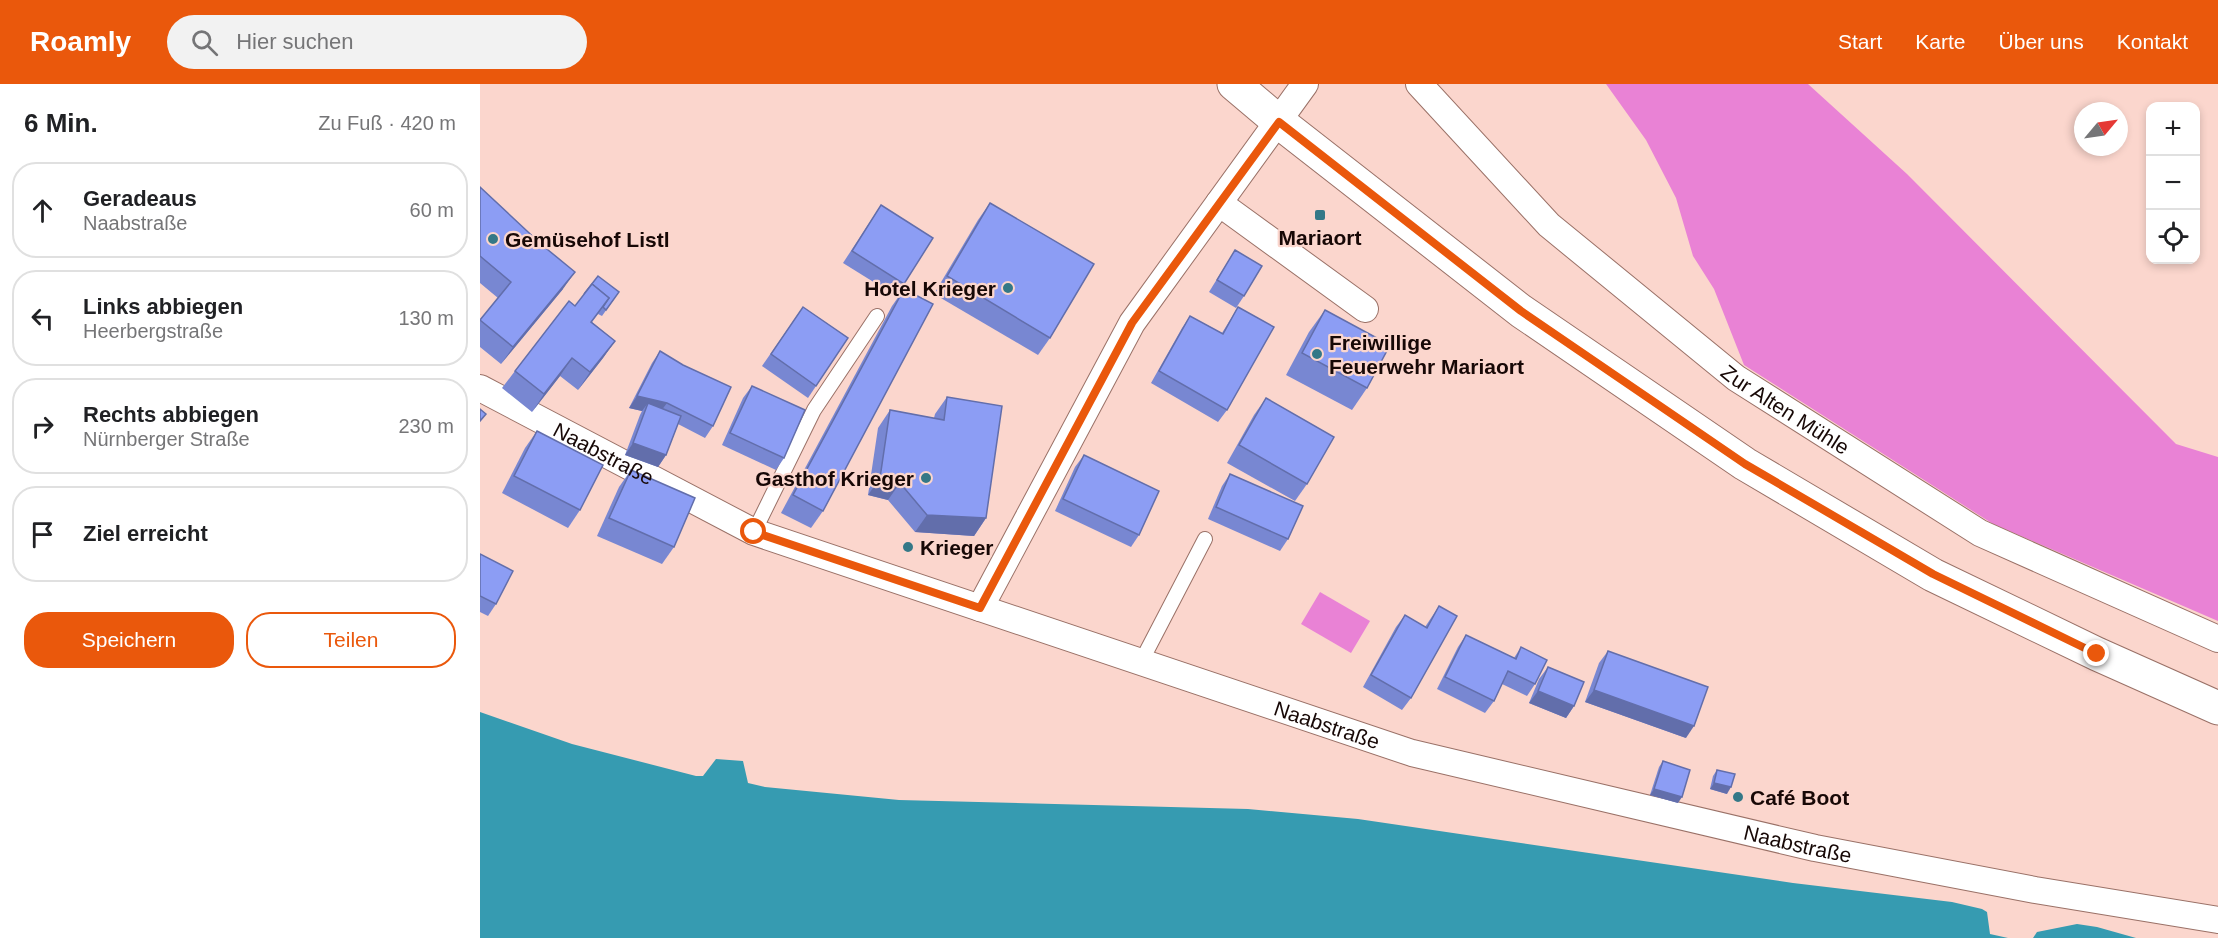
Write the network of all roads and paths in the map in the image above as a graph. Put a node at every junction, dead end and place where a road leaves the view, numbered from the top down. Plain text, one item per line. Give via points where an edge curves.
1 (1234, 84) edge
2 (1305, 84) edge
3 (1419, 84) edge
4 (1279, 122) junction
5 (1220, 203) junction
6 (1365, 309) dead end
7 (877, 316) dead end
8 (480, 388) edge
9 (754, 532) junction
10 (1205, 539) dead end
11 (980, 608) junction
12 (2218, 639) edge
13 (1141, 662) junction
14 (2218, 708) edge
15 (2218, 920) edge

1 - 4 main road
2 - 4 street
3 - 12 street, Zur Alten Mühle via 1549,225 1736,378 1980,533
4 - 5 street
4 - 14 main road via 1521,311 1745,464 1933,574
5 - 6 street
5 - 11 street via 1132,323
7 - 9 lane via 814,410
8 - 9 street, Naabstraße
9 - 11 street, Naabstraße
10 - 13 lane
11 - 13 street, Naabstraße
13 - 15 street, Naabstraße via 1412,753 1515,779 1815,848

